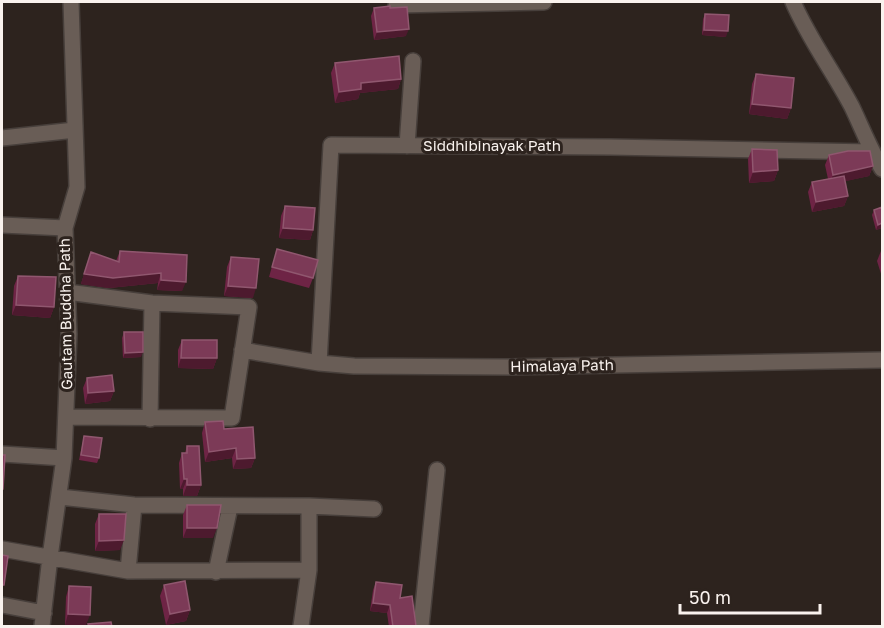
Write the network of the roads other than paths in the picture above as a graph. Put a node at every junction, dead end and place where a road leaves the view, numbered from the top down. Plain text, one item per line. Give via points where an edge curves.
1 (71, 2) edge
2 (544, 2) edge
3 (793, 2) edge
4 (396, 5) edge
5 (413, 61) dead end
6 (75, 130) junction
7 (2, 138) edge
8 (407, 146) junction
9 (872, 152) junction
10 (882, 170) edge
11 (2, 225) edge
12 (65, 228) junction
13 (67, 292) junction
14 (152, 303) junction
15 (242, 350) junction
16 (882, 360) edge
17 (319, 363) junction
18 (66, 417) junction
19 (150, 419) junction
20 (2, 454) edge
21 (64, 458) junction
22 (437, 470) dead end
23 (60, 497) junction
24 (134, 505) junction
25 (309, 506) junction
26 (230, 507) junction
27 (374, 509) dead end
28 (2, 549) edge
29 (50, 557) junction
30 (309, 570) junction
31 (128, 571) junction
32 (216, 572) junction
33 (2, 605) edge
34 (43, 620) edge
35 (301, 627) edge
36 (421, 627) edge

1 - 6 street, Gautam Buddha Path
2 - 4 street
3 - 9 street
5 - 8 street
6 - 7 street
6 - 12 street, Gautam Buddha Path via 77,187
8 - 9 street, Siddhibinayak Path
8 - 17 street, Siddhibinayak Path via 331,145
9 - 10 street
11 - 12 street
12 - 13 street, Gautam Buddha Path
13 - 14 street
13 - 18 street, Gautam Buddha Path
14 - 15 street via 249,307
14 - 19 street
15 - 17 street, Himalaya Path
15 - 19 street via 232,418
16 - 17 street, Himalaya Path via 507,367
18 - 19 street
18 - 21 street, Gautam Buddha Path
20 - 21 street
21 - 23 street, Gautam Buddha Path
22 - 36 street
23 - 24 street
23 - 29 street, Gautam Buddha Path
24 - 26 street
24 - 31 street
25 - 26 street
25 - 27 street
25 - 30 street
26 - 32 street
28 - 29 street
29 - 31 street
29 - 34 street, Gautam Buddha Path
30 - 32 street
30 - 35 street
31 - 32 street
33 - 34 street

